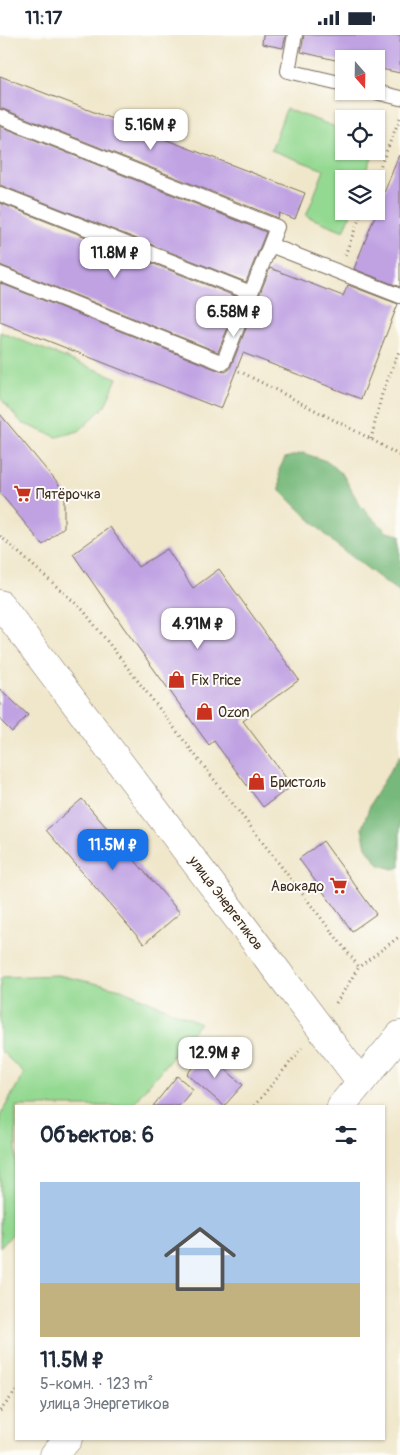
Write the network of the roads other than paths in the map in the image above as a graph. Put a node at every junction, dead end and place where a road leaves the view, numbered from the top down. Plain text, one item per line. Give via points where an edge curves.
1 (295, 35) edge
2 (335, 82) edge
3 (385, 94) edge
4 (400, 98) edge
5 (0, 117) edge
6 (0, 194) edge
7 (270, 245) junction
8 (0, 274) edge
9 (251, 293) junction
10 (400, 296) edge
11 (0, 604) edge
12 (400, 1035) edge
13 (361, 1082) junction
14 (342, 1105) edge
15 (67, 1440) edge
16 (54, 1455) edge

1 - 2 lane via 288,71
3 - 4 lane
5 - 7 lane via 278,227
6 - 9 lane
7 - 9 lane
7 - 10 lane
8 - 9 lane via 223,363
11 - 13 street, улица Энергетиков
12 - 13 street
13 - 14 street
15 - 16 street

